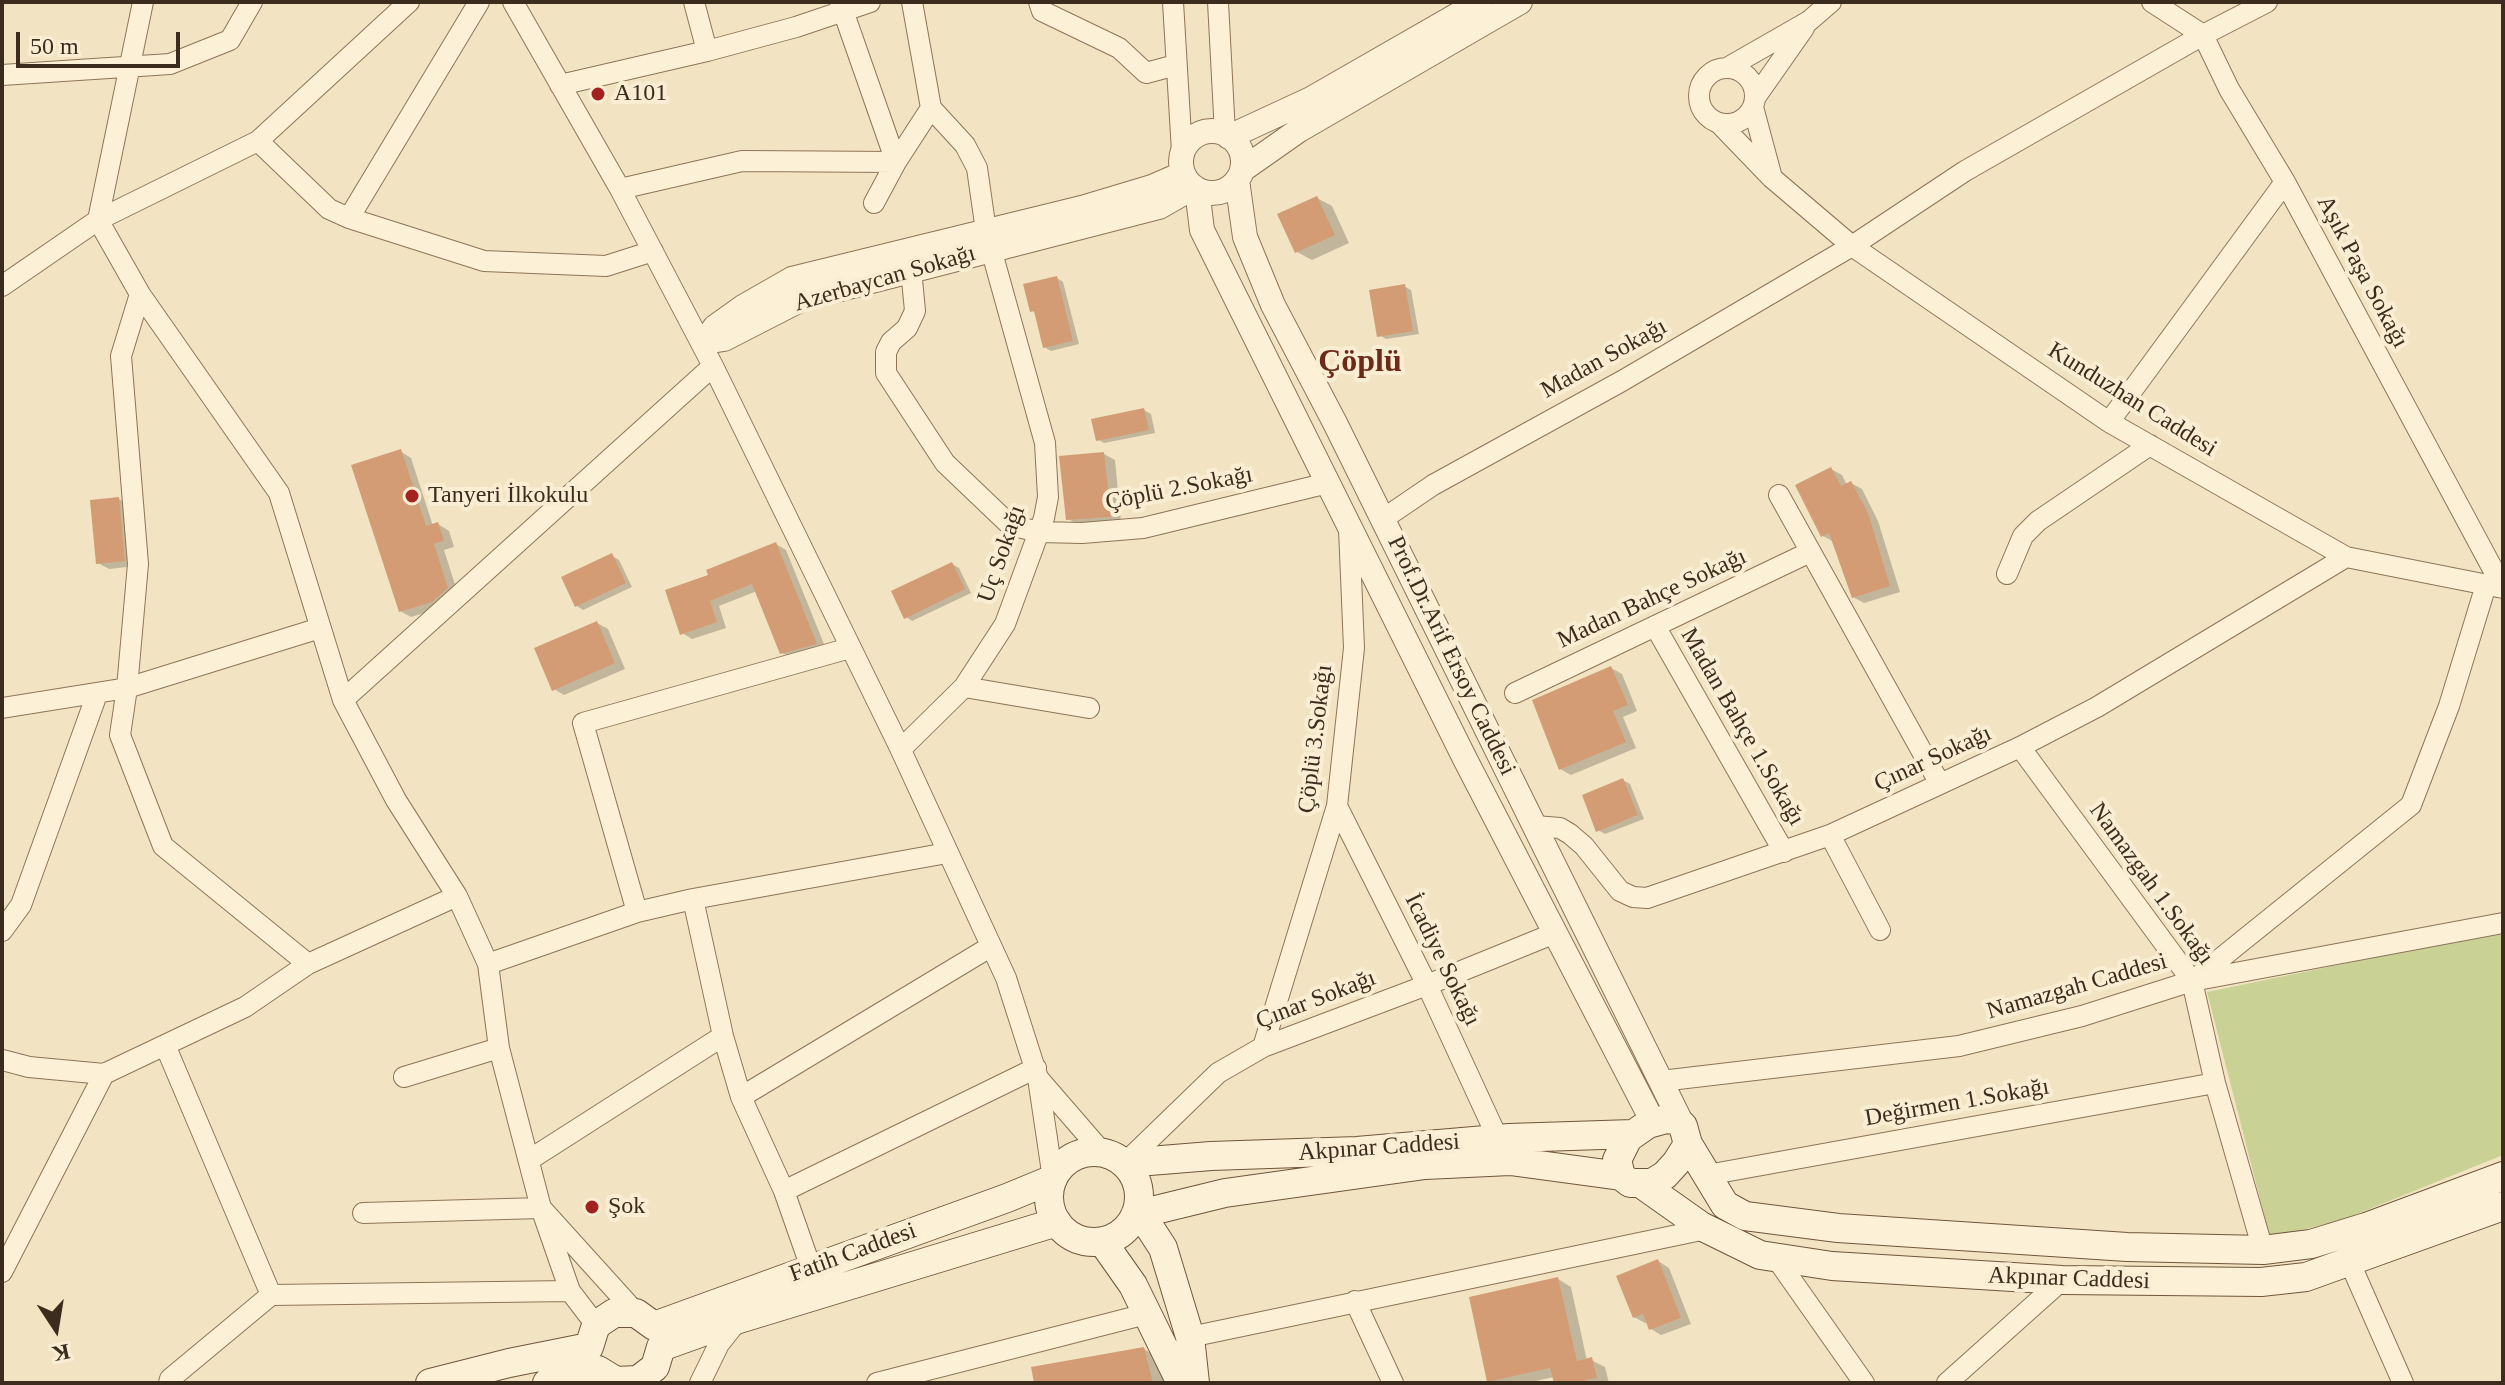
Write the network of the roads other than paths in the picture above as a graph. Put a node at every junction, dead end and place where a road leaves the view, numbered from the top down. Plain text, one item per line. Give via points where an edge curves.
1 (143, 2) edge
2 (252, 2) edge
3 (409, 2) edge
4 (479, 2) edge
5 (513, 2) edge
6 (694, 2) edge
7 (870, 2) edge
8 (912, 2) edge
9 (1039, 2) edge
10 (1173, 2) edge
11 (1218, 2) edge
12 (1480, 2) edge
13 (1520, 2) edge
14 (1831, 2) edge
15 (2152, 2) edge
16 (2267, 2) edge
17 (841, 7) edge
18 (1809, 21) junction
19 (2203, 35) junction
20 (707, 51) junction
21 (132, 65) junction
22 (1176, 65) junction
23 (1727, 68) junction
24 (2, 75) edge
25 (560, 85) junction
26 (1754, 102) junction
27 (931, 108) junction
28 (1719, 123) junction
29 (1227, 135) junction
30 (258, 141) junction
31 (896, 162) junction
32 (1239, 175) junction
33 (1188, 176) junction
34 (1772, 178) junction
35 (2285, 182) junction
36 (620, 189) junction
37 (874, 203) dead end
38 (349, 218) junction
39 (98, 220) junction
40 (988, 240) junction
41 (1852, 246) junction
42 (653, 251) junction
43 (911, 269) junction
44 (2, 286) edge
45 (140, 294) junction
46 (713, 366) junction
47 (2109, 422) junction
48 (2150, 445) junction
49 (1328, 483) junction
50 (1779, 495) dead end
51 (1383, 519) junction
52 (1348, 525) junction
53 (1039, 532) junction
54 (1810, 552) junction
55 (2346, 557) junction
56 (2007, 574) dead end
57 (2497, 587) edge
58 (1655, 626) junction
59 (320, 628) junction
60 (850, 648) junction
61 (964, 687) junction
62 (127, 688) junction
63 (1515, 693) dead end
64 (97, 694) junction
65 (343, 700) junction
66 (2, 708) edge
67 (1089, 708) dead end
68 (2020, 747) junction
69 (901, 749) junction
70 (1940, 784) junction
71 (1337, 806) junction
72 (1535, 826) junction
73 (1830, 835) junction
74 (1784, 852) junction
75 (947, 853) junction
76 (457, 896) junction
77 (693, 899) junction
78 (637, 912) junction
79 (2503, 923) edge
80 (1880, 930) dead end
81 (2, 931) edge
82 (1555, 933) junction
83 (990, 947) junction
84 (308, 964) junction
85 (488, 964) junction
86 (2192, 981) junction
87 (1427, 985) junction
88 (723, 1036) junction
89 (165, 1045) junction
90 (1263, 1047) junction
91 (499, 1048) junction
92 (2, 1060) edge
93 (1037, 1073) junction
94 (104, 1074) junction
95 (404, 1077) dead end
96 (1661, 1081) junction
97 (2215, 1083) junction
98 (741, 1097) junction
99 (1643, 1128) junction
100 (1685, 1135) junction
101 (1498, 1139) junction
102 (1114, 1158) junction
103 (529, 1160) junction
104 (1707, 1175) junction
105 (2503, 1176) edge
106 (1053, 1179) junction
107 (1632, 1181) junction
108 (784, 1191) junction
109 (2503, 1206) edge
110 (541, 1208) junction
111 (363, 1213) dead end
112 (1135, 1215) junction
113 (1057, 1222) junction
114 (1706, 1229) junction
115 (1102, 1241) junction
116 (2263, 1250) junction
117 (1776, 1258) junction
118 (2350, 1263) junction
119 (811, 1268) junction
120 (2, 1272) edge
121 (2062, 1280) junction
122 (570, 1291) junction
123 (271, 1295) junction
124 (1355, 1301) junction
125 (1146, 1314) junction
126 (739, 1319) junction
127 (1190, 1337) junction
128 (595, 1347) junction
129 (654, 1347) edge
130 (629, 1382) edge
131 (169, 1383) edge
132 (430, 1383) edge
133 (547, 1383) edge
134 (700, 1383) edge
135 (877, 1383) edge
136 (1181, 1383) edge
137 (1195, 1383) edge
138 (1393, 1383) edge
139 (1864, 1383) edge
140 (1947, 1383) edge
141 (2403, 1383) edge

1 - 21 street
2 - 21 street via 230,40 170,64
3 - 30 street
4 - 38 street
5 - 25 street
6 - 20 street
7 - 17 street
8 - 27 street
9 - 22 street via 1042,11 1119,48 1146,73
10 - 22 street, Prof.Dr.Arif Ersoy Caddesi
11 - 29 street
12 - 29 street via 1311,99
13 - 32 street via 1299,130
14 - 18 street
15 - 19 street
16 - 19 street, Madan Sokağı
17 - 20 street via 796,27
17 - 31 street
18 - 23 street
18 - 26 street
19 - 35 street, Aşık Paşa Sokağı
19 - 41 street, Madan Sokağı via 1965,171
20 - 25 street
21 - 24 street
21 - 39 street
22 - 33 street, Prof.Dr.Arif Ersoy Caddesi
23 - 26 street via 1750,81
23 - 28 street via 1710,74 1700,89 1701,108
25 - 36 street
26 - 28 street via 1741,120
26 - 34 street
27 - 31 street
27 - 40 street, Uç Sokağı via 965,145 977,168
28 - 34 street, Kunduzhan Caddesi
29 - 32 street via 1243,156
29 - 33 street via 1195,135
30 - 38 street via 329,209
30 - 39 street
31 - 36 street via 742,161
31 - 37 street
32 - 33 street via 1217,193
32 - 51 street, Prof.Dr.Arif Ersoy Caddesi via 1245,237 1254,261
33 - 40 street, Azerbaycan Sokağı
33 - 49 street, Prof.Dr.Arif Ersoy Caddesi via 1202,230
34 - 41 street, Kunduzhan Caddesi
35 - 47 street
35 - 57 street, Aşık Paşa Sokağı
36 - 42 street
38 - 42 street via 484,261 606,266
39 - 44 street
39 - 45 street
40 - 43 street, Azerbaycan Sokağı
40 - 43 street, Azerbaycan Sokağı via 792,279 715,327 704,342 724,339 802,299
40 - 53 street, Uç Sokağı via 1045,443 1048,497
41 - 47 street, Kunduzhan Caddesi
41 - 51 street, Madan Sokağı via 1445,478
42 - 46 street
43 - 53 street, Çöplü 2.Sokağı via 915,311 886,352 886,373 945,463 1010,525
45 - 59 street via 279,493
45 - 62 street via 121,356 138,564
46 - 60 street
46 - 65 street
47 - 48 street, Kunduzhan Caddesi
48 - 55 street, Kunduzhan Caddesi
48 - 56 street via 2038,521 2023,536
49 - 52 street, Prof.Dr.Arif Ersoy Caddesi
49 - 53 street, Çöplü 2.Sokağı via 1143,528
50 - 54 street
51 - 72 street, Prof.Dr.Arif Ersoy Caddesi
52 - 71 street, Çöplü 3.Sokağı via 1354,648
52 - 82 street, Prof.Dr.Arif Ersoy Caddesi
53 - 61 street, Uç Sokağı via 1005,624
54 - 58 street, Madan Bahçe Sokağı
54 - 70 street
55 - 57 street, Kunduzhan Caddesi
55 - 68 street, Çınar Sokağı via 2097,707
57 - 86 street via 2411,805
58 - 63 street, Madan Bahçe Sokağı
58 - 74 street, Madan Bahçe 1.Sokağı
59 - 62 street
59 - 65 street
60 - 69 street
60 - 78 street via 583,723
61 - 67 street
61 - 69 street, Uç Sokağı
62 - 64 street
62 - 84 street via 120,735 163,846
64 - 66 street
64 - 81 street via 21,905
65 - 76 street via 396,800
68 - 70 street, Çınar Sokağı
68 - 86 street, Namazgah 1.Sokağı
69 - 75 street
70 - 73 street, Çınar Sokağı
71 - 87 street, İcadiye Sokağı
71 - 90 street, Çöplü 3.Sokağı
72 - 74 street, Çınar Sokağı via 1570,834 1620,891 1633,897 1647,898
72 - 96 street, Prof.Dr.Arif Ersoy Caddesi
73 - 74 street, Çınar Sokağı
73 - 80 street
75 - 77 street
75 - 83 street
76 - 84 street
76 - 85 street
77 - 78 street
77 - 88 street
78 - 85 street
79 - 86 street, Namazgah Caddesi
82 - 87 street, Çınar Sokağı
82 - 99 street, Prof.Dr.Arif Ersoy Caddesi
83 - 93 street via 1006,978
83 - 98 street
84 - 89 street via 245,1007
85 - 91 street
86 - 96 street, Namazgah Caddesi via 2082,1016 1959,1046
86 - 97 street, Namazgah 1.Sokağı
87 - 90 street, Çınar Sokağı
87 - 101 street, İcadiye Sokağı
88 - 98 street
88 - 103 street
89 - 94 street
89 - 123 street
90 - 102 street, Çınar Sokağı via 1218,1073
91 - 95 street
91 - 103 street
92 - 94 street
93 - 102 street
93 - 106 street
93 - 108 street
94 - 120 street
96 - 100 street, Prof.Dr.Arif Ersoy Caddesi
97 - 104 street, Değirmen 1.Sokağı
97 - 116 street, Namazgah 1.Sokağı
98 - 108 street
99 - 100 main road via 1676,1120
99 - 101 main road, Akpınar Caddesi
99 - 107 main road via 1617,1160
100 - 104 main road, Akpınar Caddesi
100 - 107 main road via 1684,1153 1665,1175 1652,1183
101 - 102 main road, Akpınar Caddesi via 1357,1151
102 - 106 main road via 1087,1152 1060,1166
102 - 112 main road via 1137,1180
103 - 110 street
104 - 116 main road, Akpınar Caddesi via 1725,1205 1745,1216 1777,1222 2127,1247
105 - 116 main road, Akpınar Caddesi via 2311,1244
106 - 113 main road via 1050,1207
106 - 119 main road, Fatih Caddesi
107 - 112 main road, Akpınar Caddesi via 1510,1161 1425,1165 1225,1193
107 - 114 main road, Akpınar Caddesi
108 - 119 street
109 - 118 main road, Akpınar Caddesi
110 - 111 street
110 - 122 street
110 - 129 street
112 - 115 main road via 1121,1234
112 - 127 main road via 1163,1248
113 - 115 main road via 1078,1239
113 - 126 main road, Fatih Caddesi
114 - 117 main road, Akpınar Caddesi
114 - 124 street
115 - 125 main road
117 - 121 main road, Akpınar Caddesi
117 - 139 street
118 - 121 main road, Akpınar Caddesi via 2306,1277 2261,1282
118 - 141 street
119 - 129 main road, Fatih Caddesi
121 - 140 street
122 - 123 street
122 - 128 street
123 - 131 street
124 - 127 street
124 - 138 street
125 - 135 street
125 - 136 main road
126 - 129 main road, Fatih Caddesi
126 - 134 street via 719,1344
127 - 137 main road
128 - 129 main road, Fatih Caddesi via 614,1313
128 - 130 main road, Fatih Caddesi via 616,1381
128 - 132 main road, Fatih Caddesi
128 - 133 main road, Fatih Caddesi
129 - 130 main road, Fatih Caddesi via 638,1380

